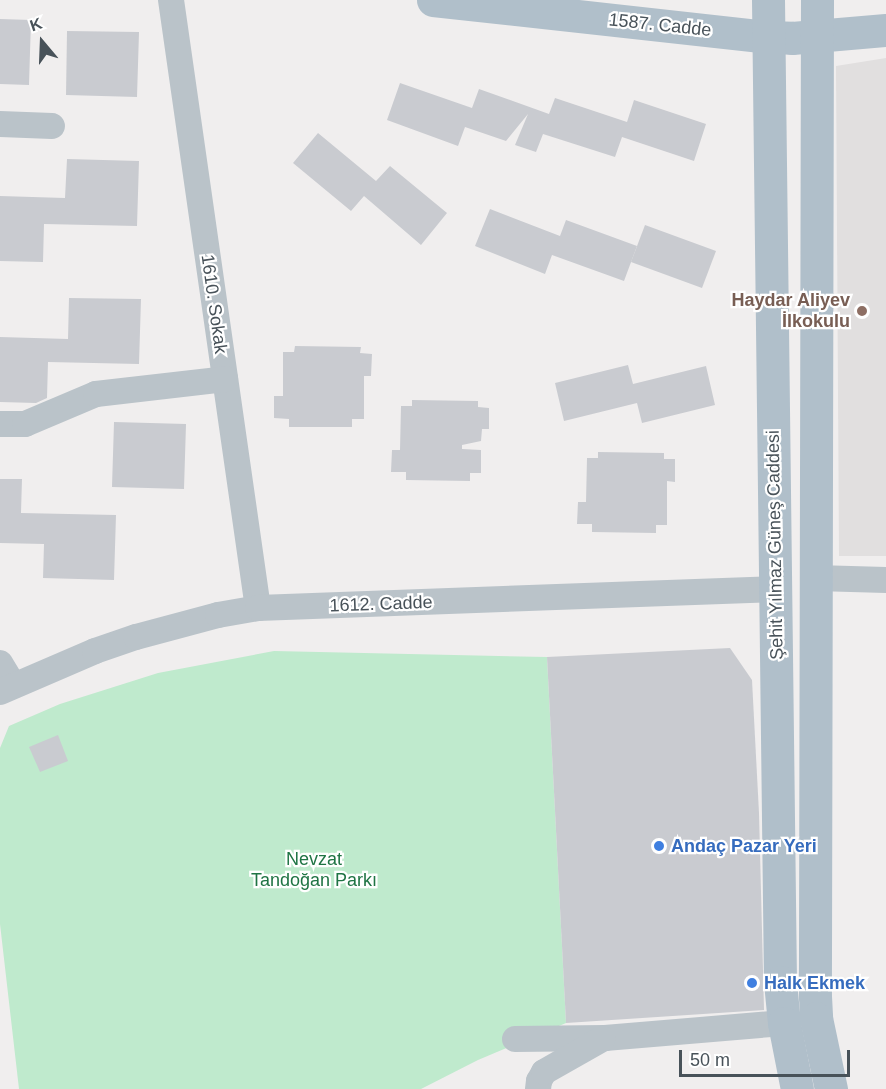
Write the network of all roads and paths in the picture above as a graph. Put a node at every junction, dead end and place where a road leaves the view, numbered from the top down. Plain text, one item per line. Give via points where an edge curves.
1 (171, 0) edge
2 (434, 0) edge
3 (768, 0) edge
4 (817, 0) edge
5 (886, 30) edge
6 (817, 36) junction
7 (768, 37) junction
8 (0, 124) edge
9 (52, 126) dead end
10 (225, 379) junction
11 (0, 424) edge
12 (816, 578) junction
13 (886, 580) edge
14 (775, 589) junction
15 (258, 608) junction
16 (0, 663) edge
17 (6, 689) edge
18 (784, 1023) junction
19 (605, 1038) junction
20 (515, 1039) dead end
21 (538, 1089) edge
22 (797, 1089) edge
23 (831, 1089) edge

1 - 10 street, 1610. Sokak
2 - 7 main road, 1587. Cadde
3 - 7 main road, Şehit Yılmaz Güneş Caddesi
4 - 6 main road
5 - 6 main road, 1587. Cadde
6 - 7 main road, 1587. Cadde
6 - 12 main road
7 - 14 main road, Şehit Yılmaz Güneş Caddesi
8 - 9 street
10 - 11 street via 96,394 25,424
10 - 15 street, 1610. Sokak
12 - 13 street
12 - 14 main road
12 - 23 main road via 815,996
14 - 15 street, 1612. Cadde
14 - 18 main road, Şehit Yılmaz Güneş Caddesi via 780,982
15 - 17 street, 1612. Cadde via 136,637
16 - 17 street
18 - 19 street
18 - 22 main road, Şehit Yılmaz Güneş Caddesi
19 - 20 street
19 - 21 street via 544,1072

